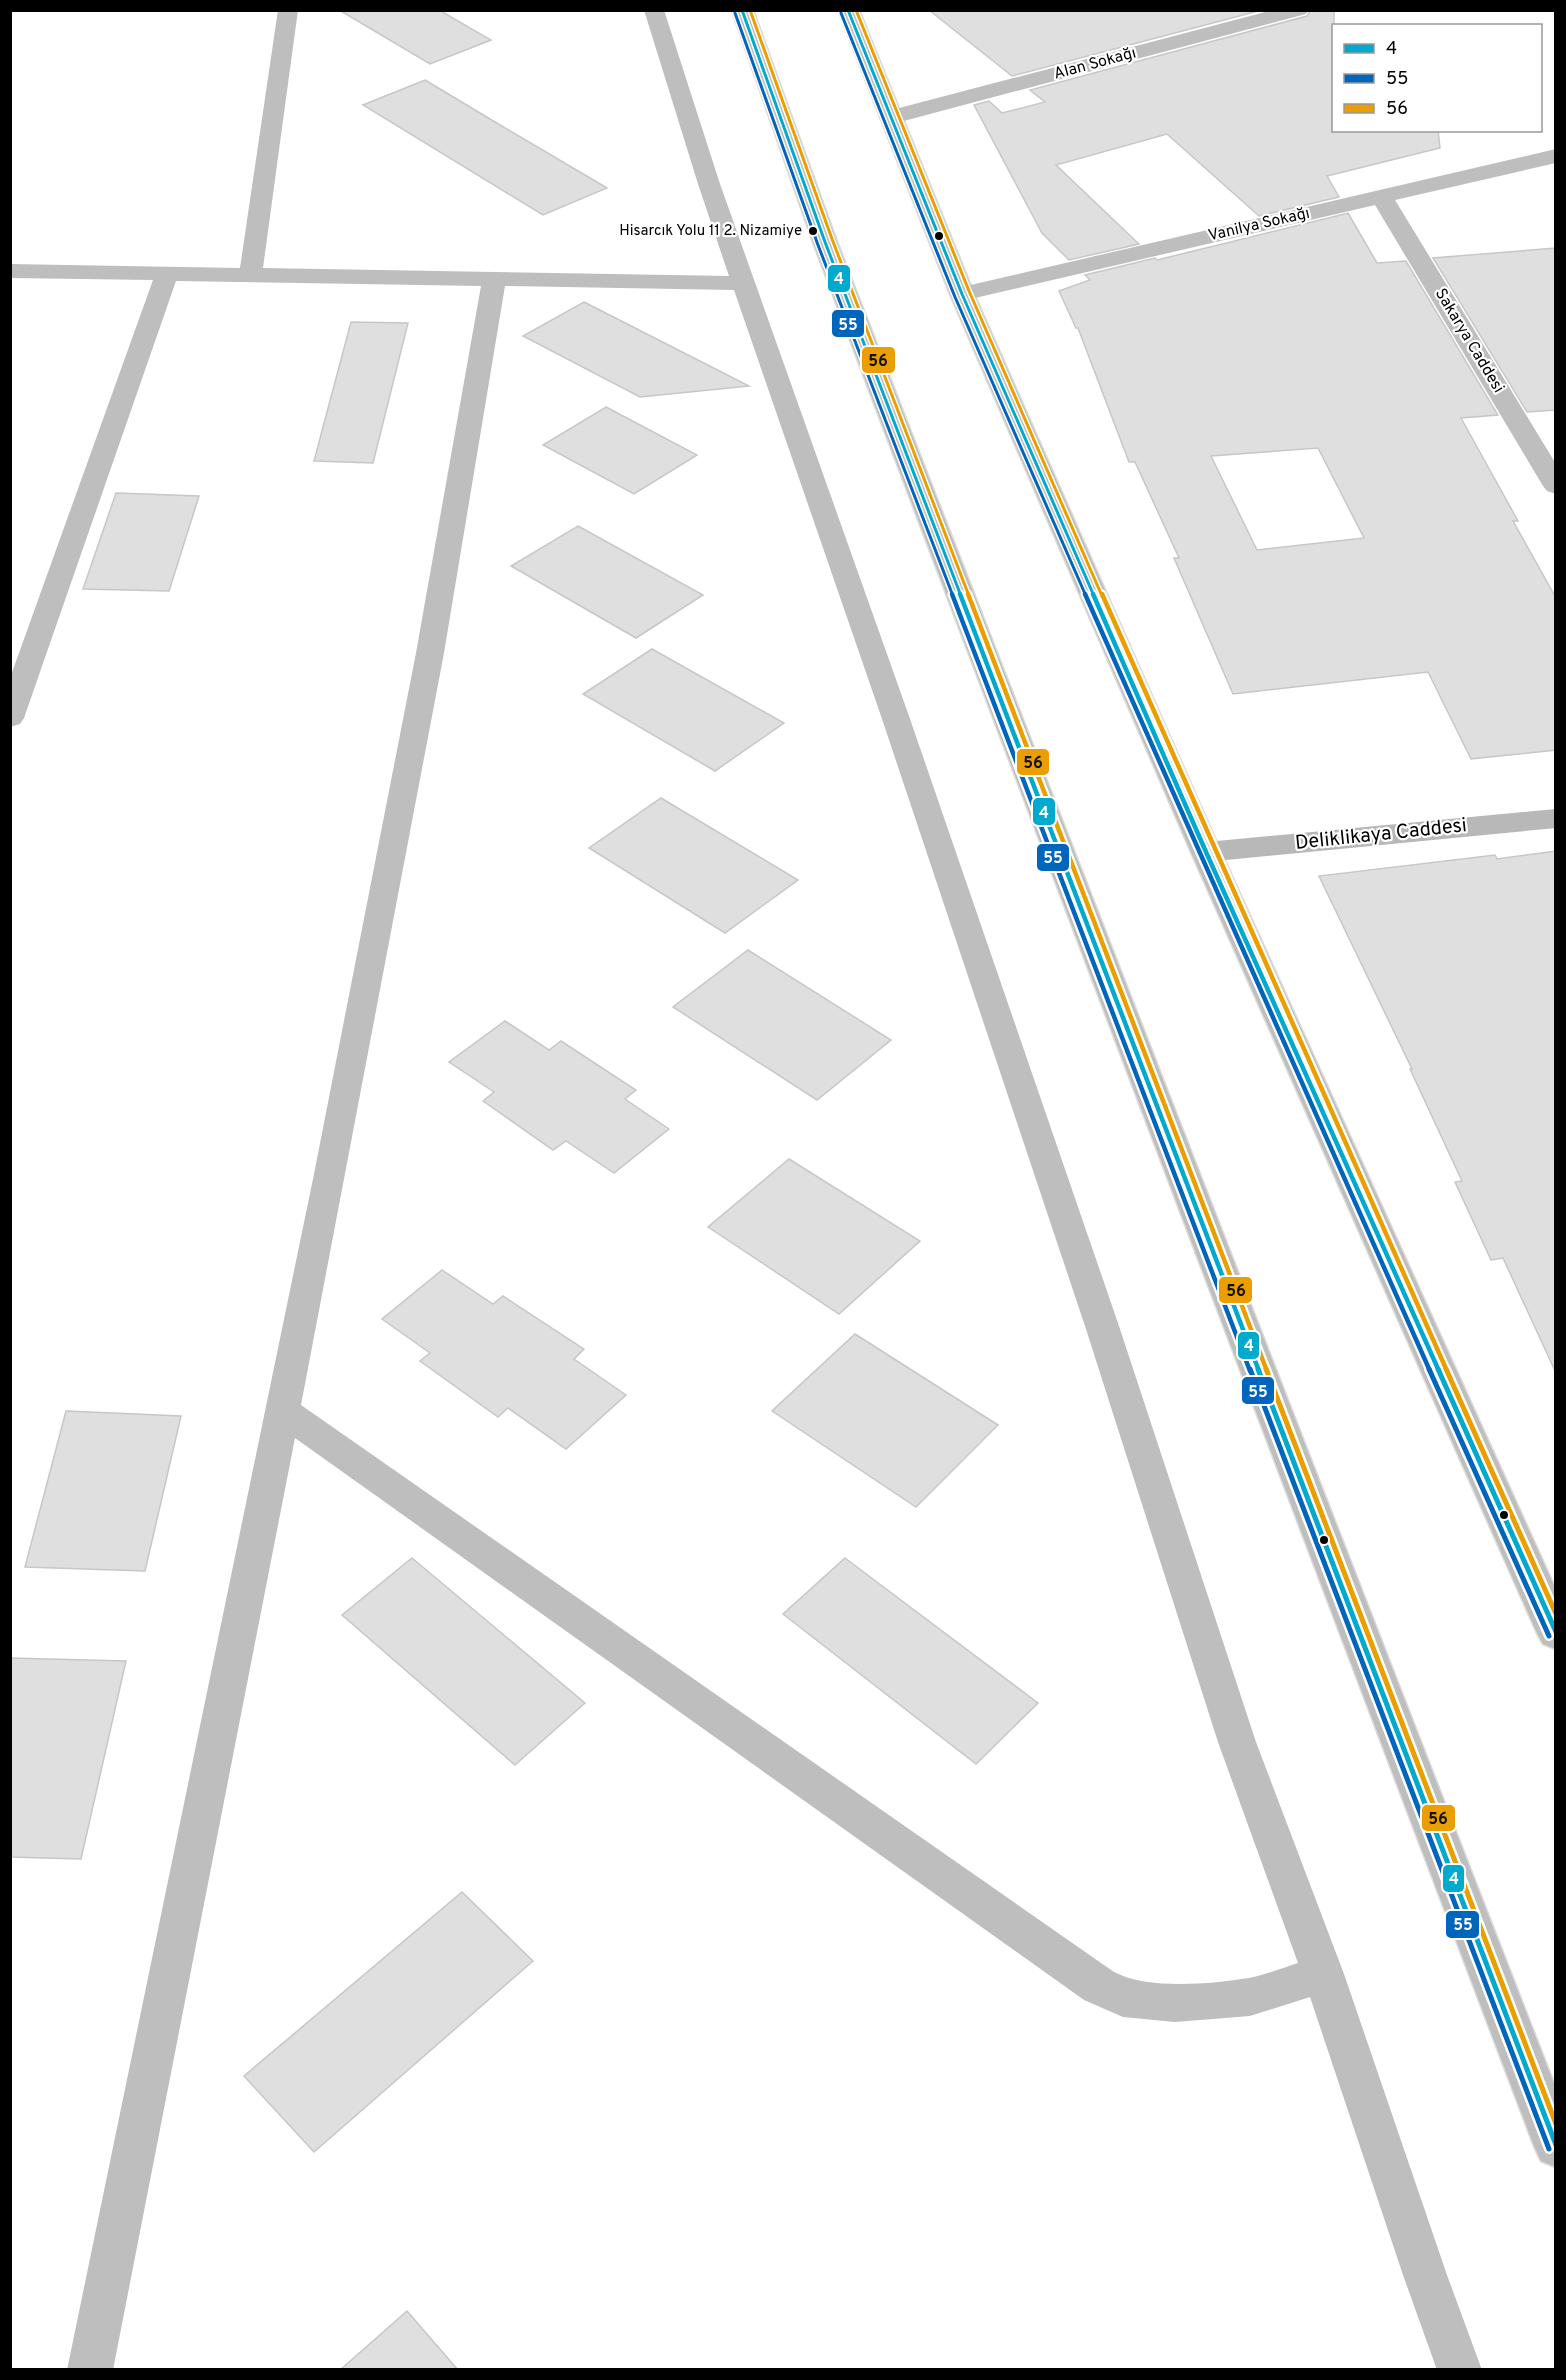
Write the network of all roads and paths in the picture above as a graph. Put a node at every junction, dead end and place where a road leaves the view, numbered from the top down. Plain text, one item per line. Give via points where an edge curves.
1 (288, 10) edge
2 (654, 10) edge
3 (742, 10) edge
4 (848, 10) edge
5 (1299, 10) edge
6 (892, 117) junction
7 (1556, 156) edge
8 (1382, 197) junction
9 (10, 271) edge
10 (167, 274) junction
11 (250, 276) junction
12 (495, 280) junction
13 (744, 283) junction
14 (962, 294) junction
15 (1556, 486) edge
16 (10, 718) edge
17 (1556, 818) edge
18 (1206, 852) junction
19 (282, 1410) junction
20 (1556, 1633) edge
21 (1323, 1974) junction
22 (1556, 2146) edge
23 (90, 2370) edge
24 (1460, 2370) edge

1 - 11 main road
2 - 13 main road
3 - 22 main road via 833,263
4 - 6 main road
5 - 6 main road, Alan Sokağı
6 - 14 main road
7 - 8 main road, Vanilya Sokağı
8 - 14 main road, Vanilya Sokağı
8 - 15 main road, Sakarya Caddesi
9 - 10 main road
10 - 11 main road
10 - 16 main road
11 - 12 main road
12 - 13 main road
12 - 19 main road via 426,676
13 - 21 main road via 1090,1292 1237,1742
14 - 18 main road
17 - 18 street, Deliklikaya Caddesi
18 - 20 main road
19 - 21 main road via 1099,1986 1123,1998 1174,2004 1250,1997
19 - 23 main road
21 - 24 main road

